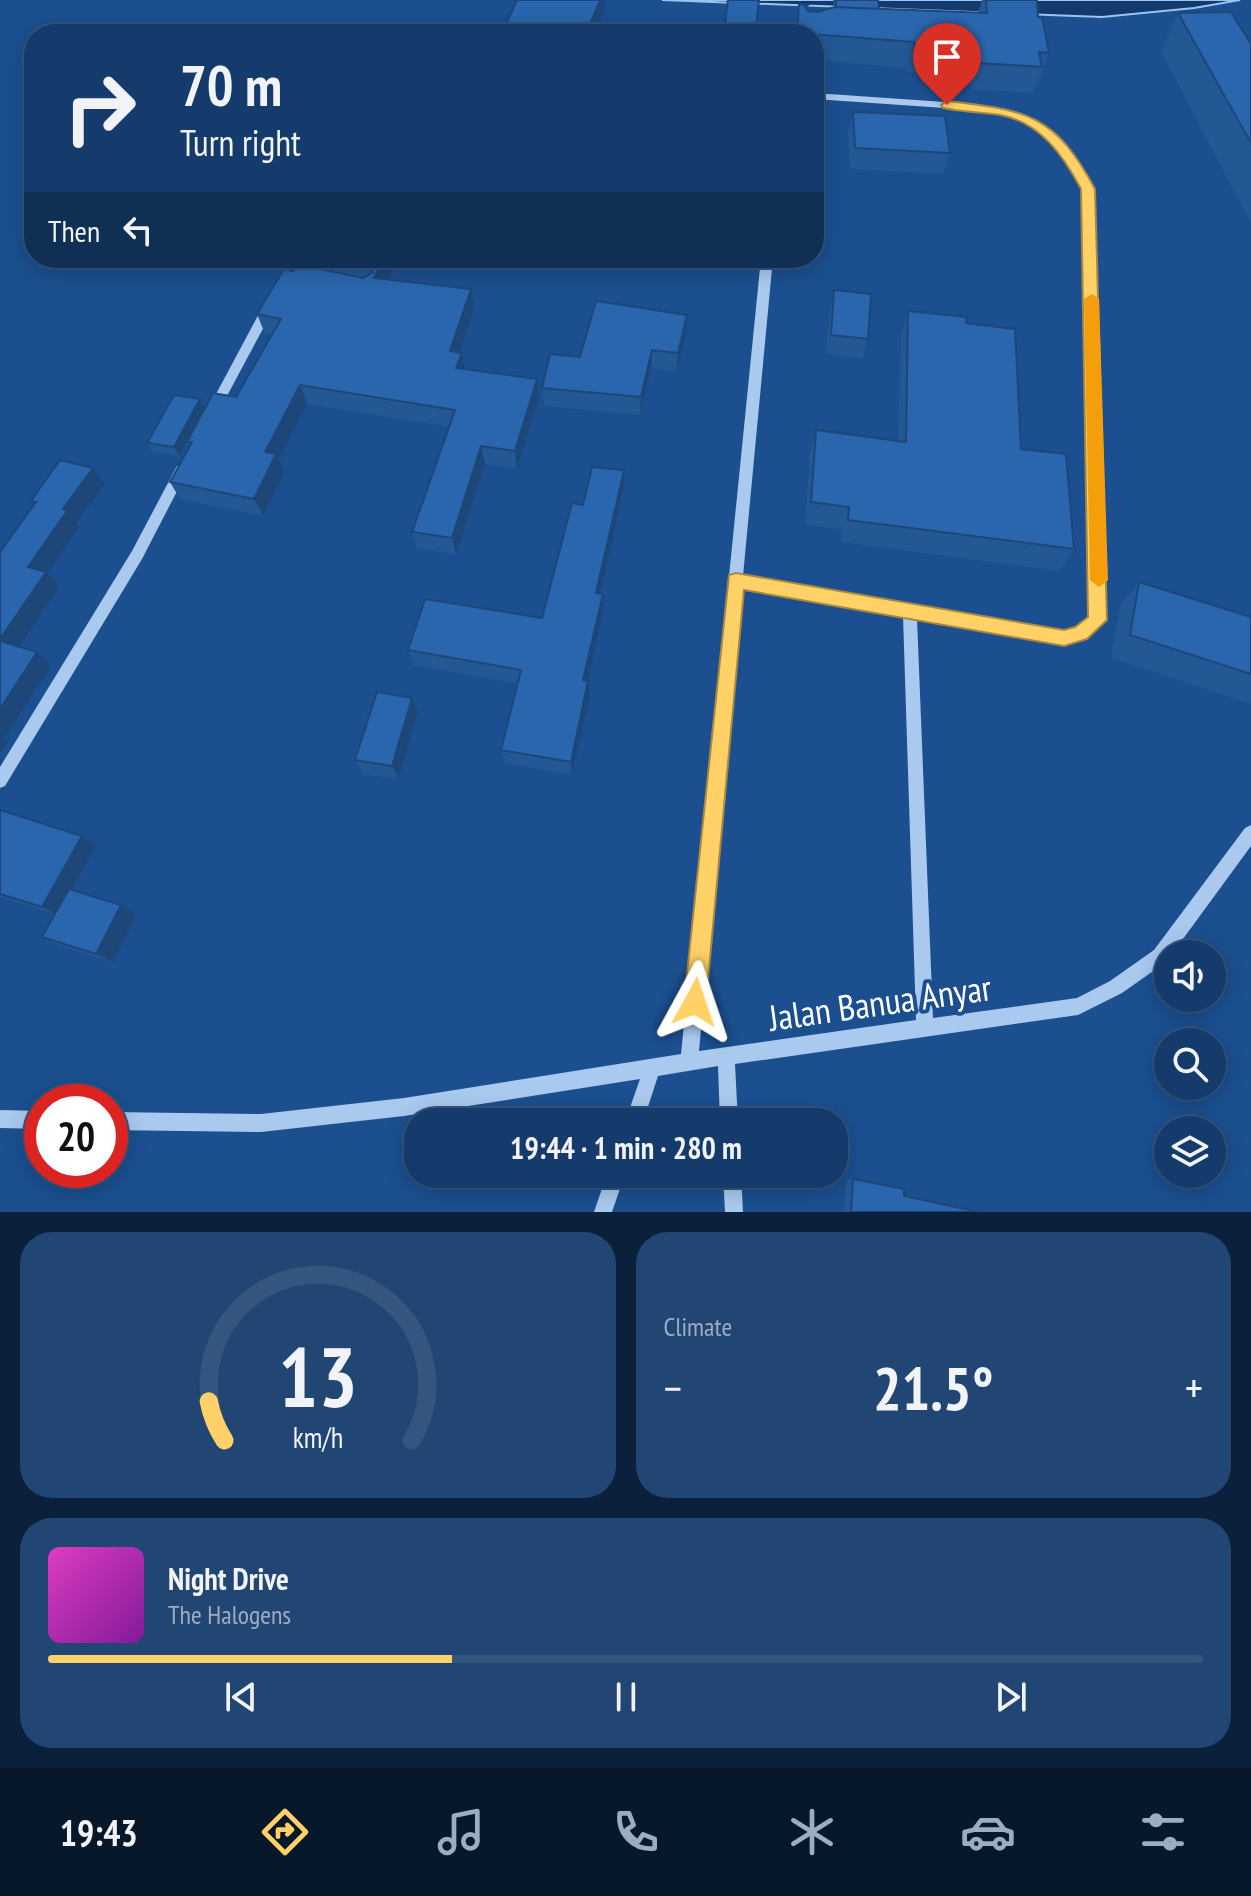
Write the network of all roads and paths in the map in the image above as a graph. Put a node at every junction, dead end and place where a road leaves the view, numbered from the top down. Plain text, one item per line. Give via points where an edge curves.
1 (824, 97) edge
2 (766, 268) edge
3 (275, 294) edge
4 (210, 417) edge
5 (188, 459) edge
6 (736, 581) junction
7 (910, 613) junction
8 (0, 781) edge
9 (1251, 833) edge
10 (925, 1029) junction
11 (726, 1056) junction
12 (689, 1062) junction
13 (652, 1068) junction
14 (639, 1108) edge
15 (728, 1108) edge
16 (0, 1119) edge
17 (24, 1120) edge
18 (128, 1121) edge
19 (611, 1188) edge
20 (733, 1188) edge
21 (603, 1212) edge
22 (734, 1212) edge

1 - 7 street via 974,107 1019,116 1049,133 1080,170 1088,189 1097,620 1080,634 1064,638
2 - 6 street
3 - 4 street
5 - 8 street via 137,555
6 - 7 street
6 - 12 street
7 - 10 street
9 - 10 street, Jalan Banua Anyar via 1160,956 1116,987 1078,1006
10 - 11 street, Jalan Banua Anyar
11 - 12 street, Jalan Banua Anyar
11 - 15 street
12 - 13 street, Jalan Banua Anyar
13 - 14 street
13 - 18 street, Jalan Banua Anyar via 404,1107 261,1123
16 - 17 street
19 - 21 street
20 - 22 street

